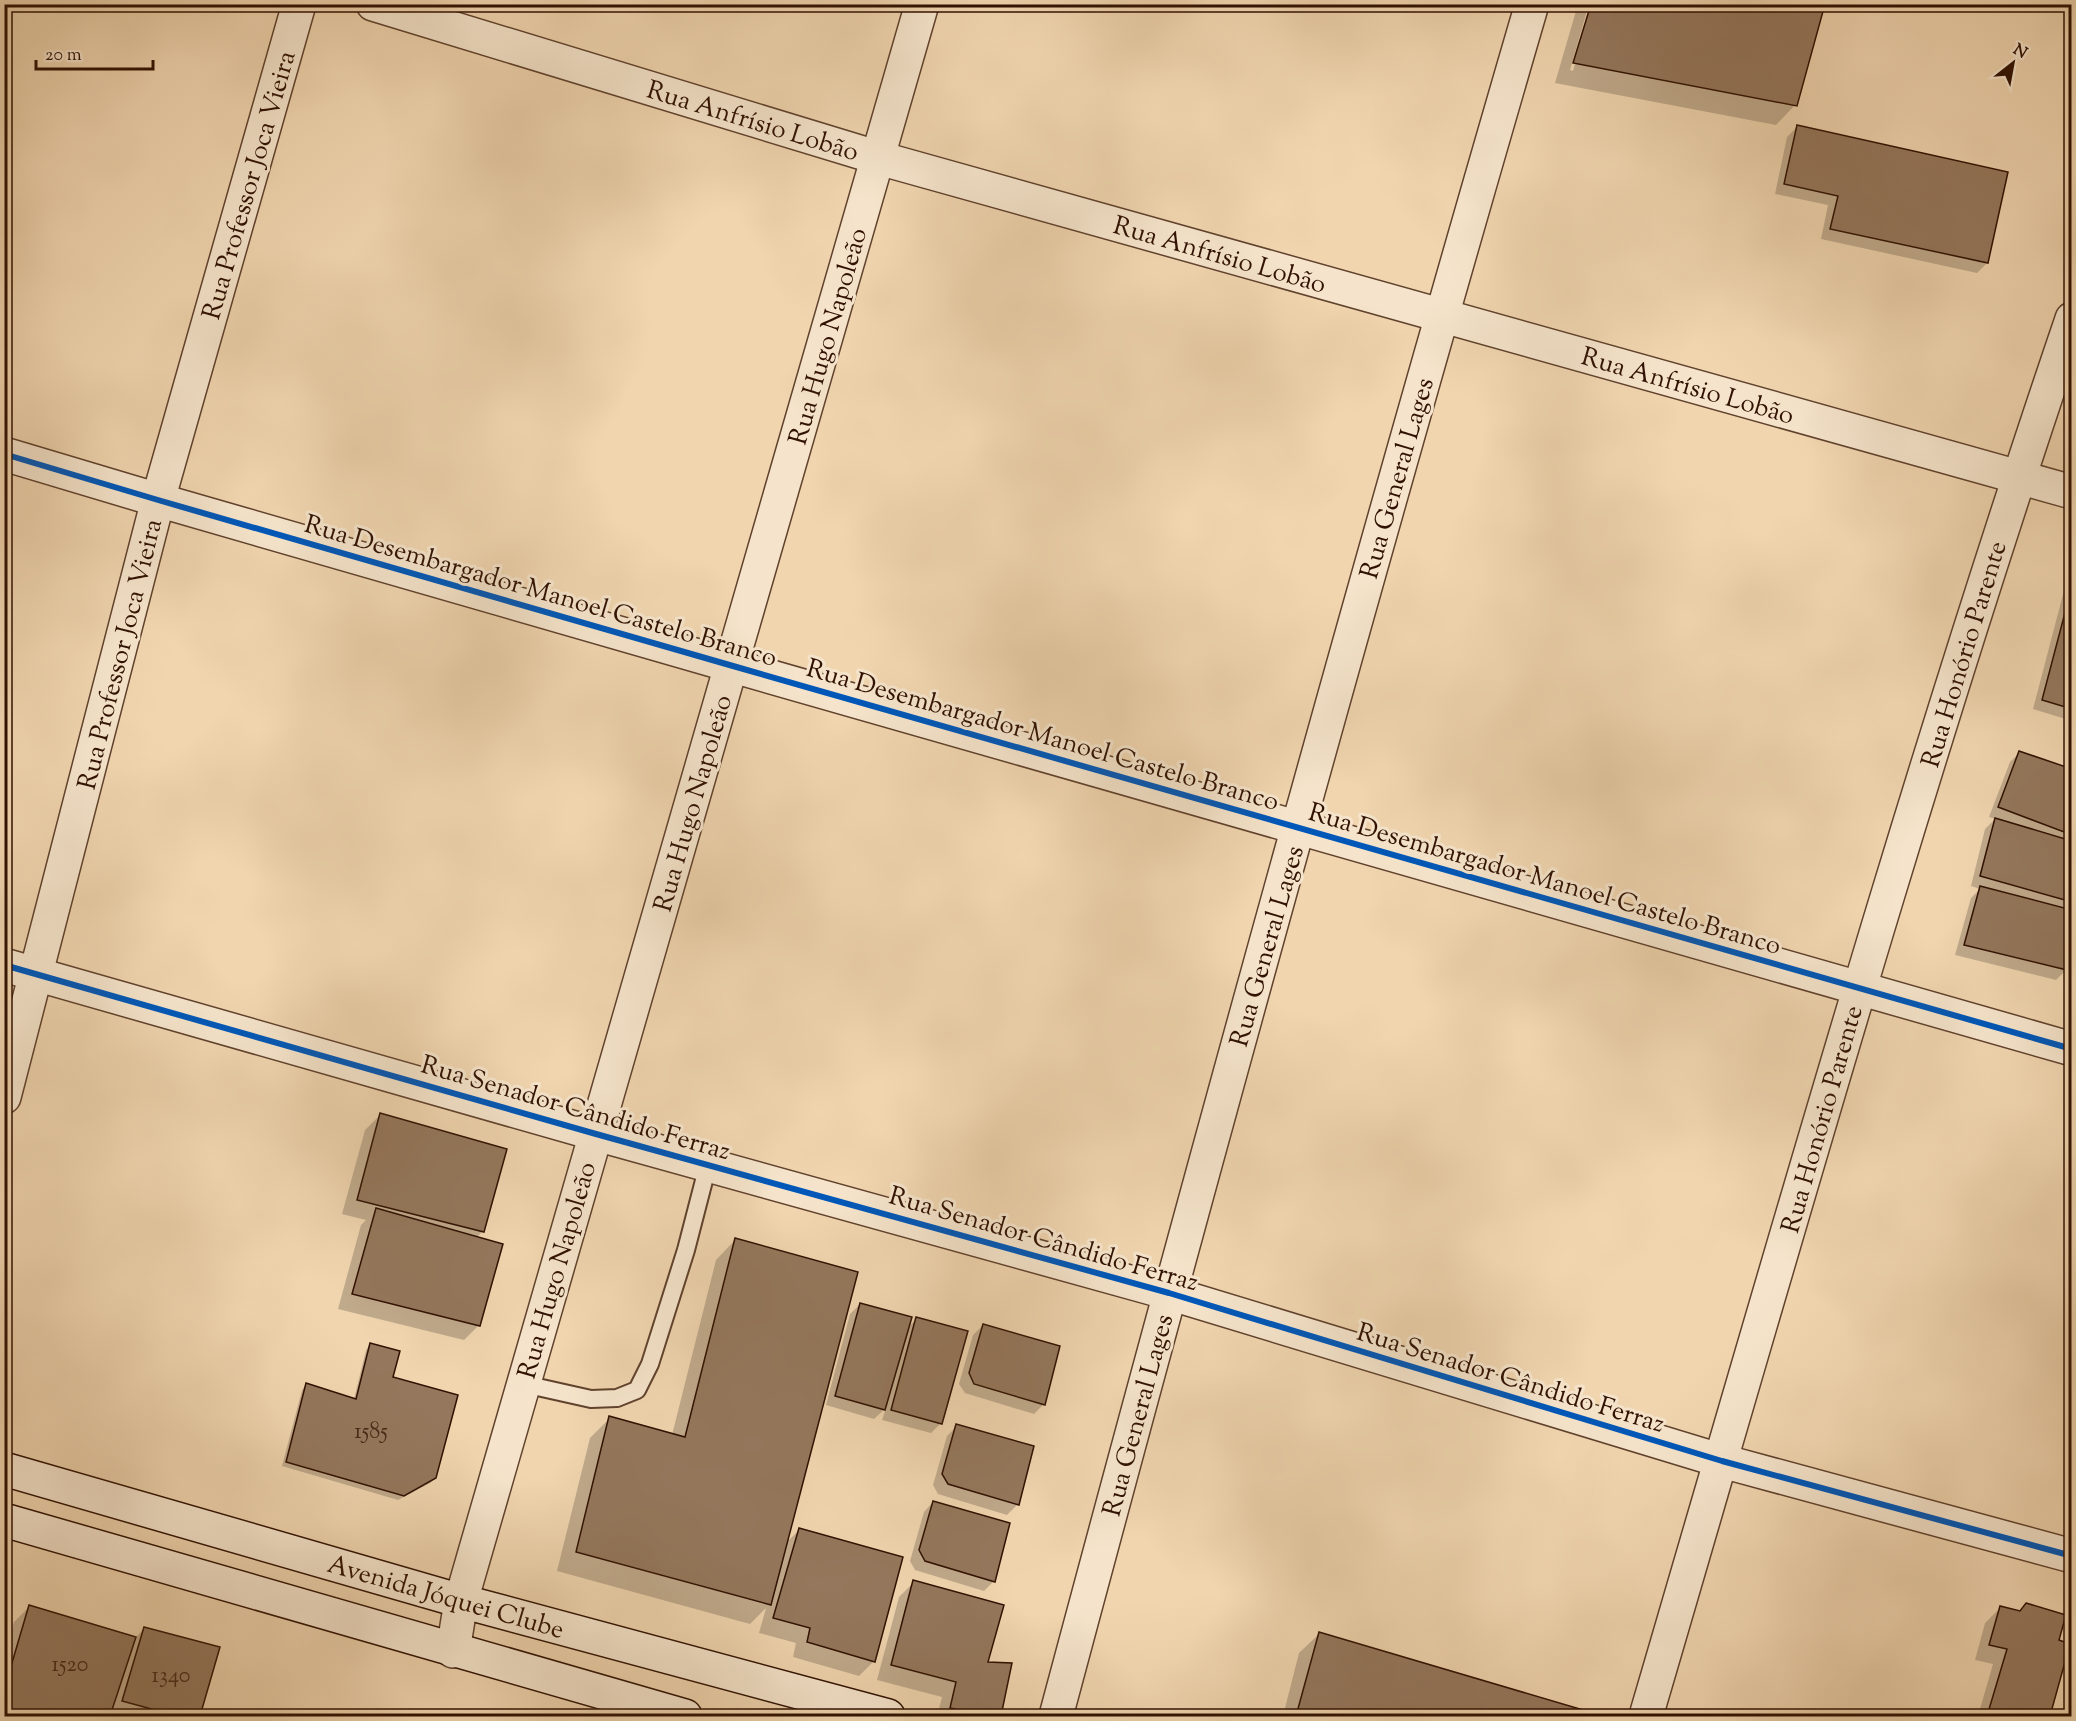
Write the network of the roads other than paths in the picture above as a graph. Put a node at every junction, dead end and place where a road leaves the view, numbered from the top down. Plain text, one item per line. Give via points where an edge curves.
1 (299, 4) edge
2 (373, 4) edge
3 (922, 4) edge
4 (1532, 4) edge
5 (879, 158) junction
6 (1441, 316) junction
7 (2072, 319) edge
8 (4, 454) edge
9 (2018, 477) junction
10 (2072, 492) edge
11 (158, 500) junction
12 (733, 666) junction
13 (1299, 828) junction
14 (4, 965) edge
15 (37, 974) junction
16 (1859, 989) junction
17 (2072, 1049) edge
18 (4, 1097) edge
19 (596, 1134) junction
20 (708, 1165) junction
21 (1169, 1293) junction
22 (524, 1384) junction
23 (1722, 1461) junction
24 (4, 1469) edge
25 (4, 1520) edge
26 (2072, 1556) edge
27 (461, 1601) junction
28 (453, 1651) junction
29 (685, 1716) edge
30 (888, 1716) edge
31 (1056, 1716) edge
32 (1646, 1716) edge

1 - 11 street, Rua Professor Joca Vieira
2 - 5 street, Rua Anfrísio Lobão
3 - 5 street, Rua Hugo Napoleão
4 - 6 street, Rua General Lages
5 - 6 street, Rua Anfrísio Lobão
5 - 12 street, Rua Hugo Napoleão
6 - 9 street, Rua Anfrísio Lobão
6 - 13 street, Rua General Lages
7 - 9 street, Rua Honório Parente
8 - 11 street, Rua Desembargador Manoel Castelo Branco
9 - 10 street, Rua Anfrísio Lobão
9 - 16 street, Rua Honório Parente
11 - 12 street, Rua Desembargador Manoel Castelo Branco
11 - 15 street, Rua Professor Joca Vieira
12 - 13 street, Rua Desembargador Manoel Castelo Branco
12 - 19 street, Rua Hugo Napoleão
13 - 16 street, Rua Desembargador Manoel Castelo Branco
13 - 21 street, Rua General Lages
14 - 15 street, Rua Senador Cândido Ferraz
15 - 18 street, Rua Professor Joca Vieira
15 - 19 street, Rua Senador Cândido Ferraz
16 - 17 street, Rua Desembargador Manoel Castelo Branco
16 - 23 street, Rua Honório Parente
19 - 20 street, Rua Senador Cândido Ferraz
19 - 22 street, Rua Hugo Napoleão
20 - 21 street, Rua Senador Cândido Ferraz
20 - 22 lane via 658,1341 637,1390 617,1398 591,1399
21 - 23 street, Rua Senador Cândido Ferraz
21 - 31 street, Rua General Lages
22 - 27 street, Rua Hugo Napoleão
23 - 26 street, Rua Senador Cândido Ferraz
23 - 32 street, Rua Honório Parente
24 - 27 street, Avenida Jóquei Clube
25 - 28 street, Avenida Jóquei Clube
27 - 28 street, Rua Hugo Napoleão
27 - 30 street, Avenida Jóquei Clube
28 - 29 street, Avenida Jóquei Clube

